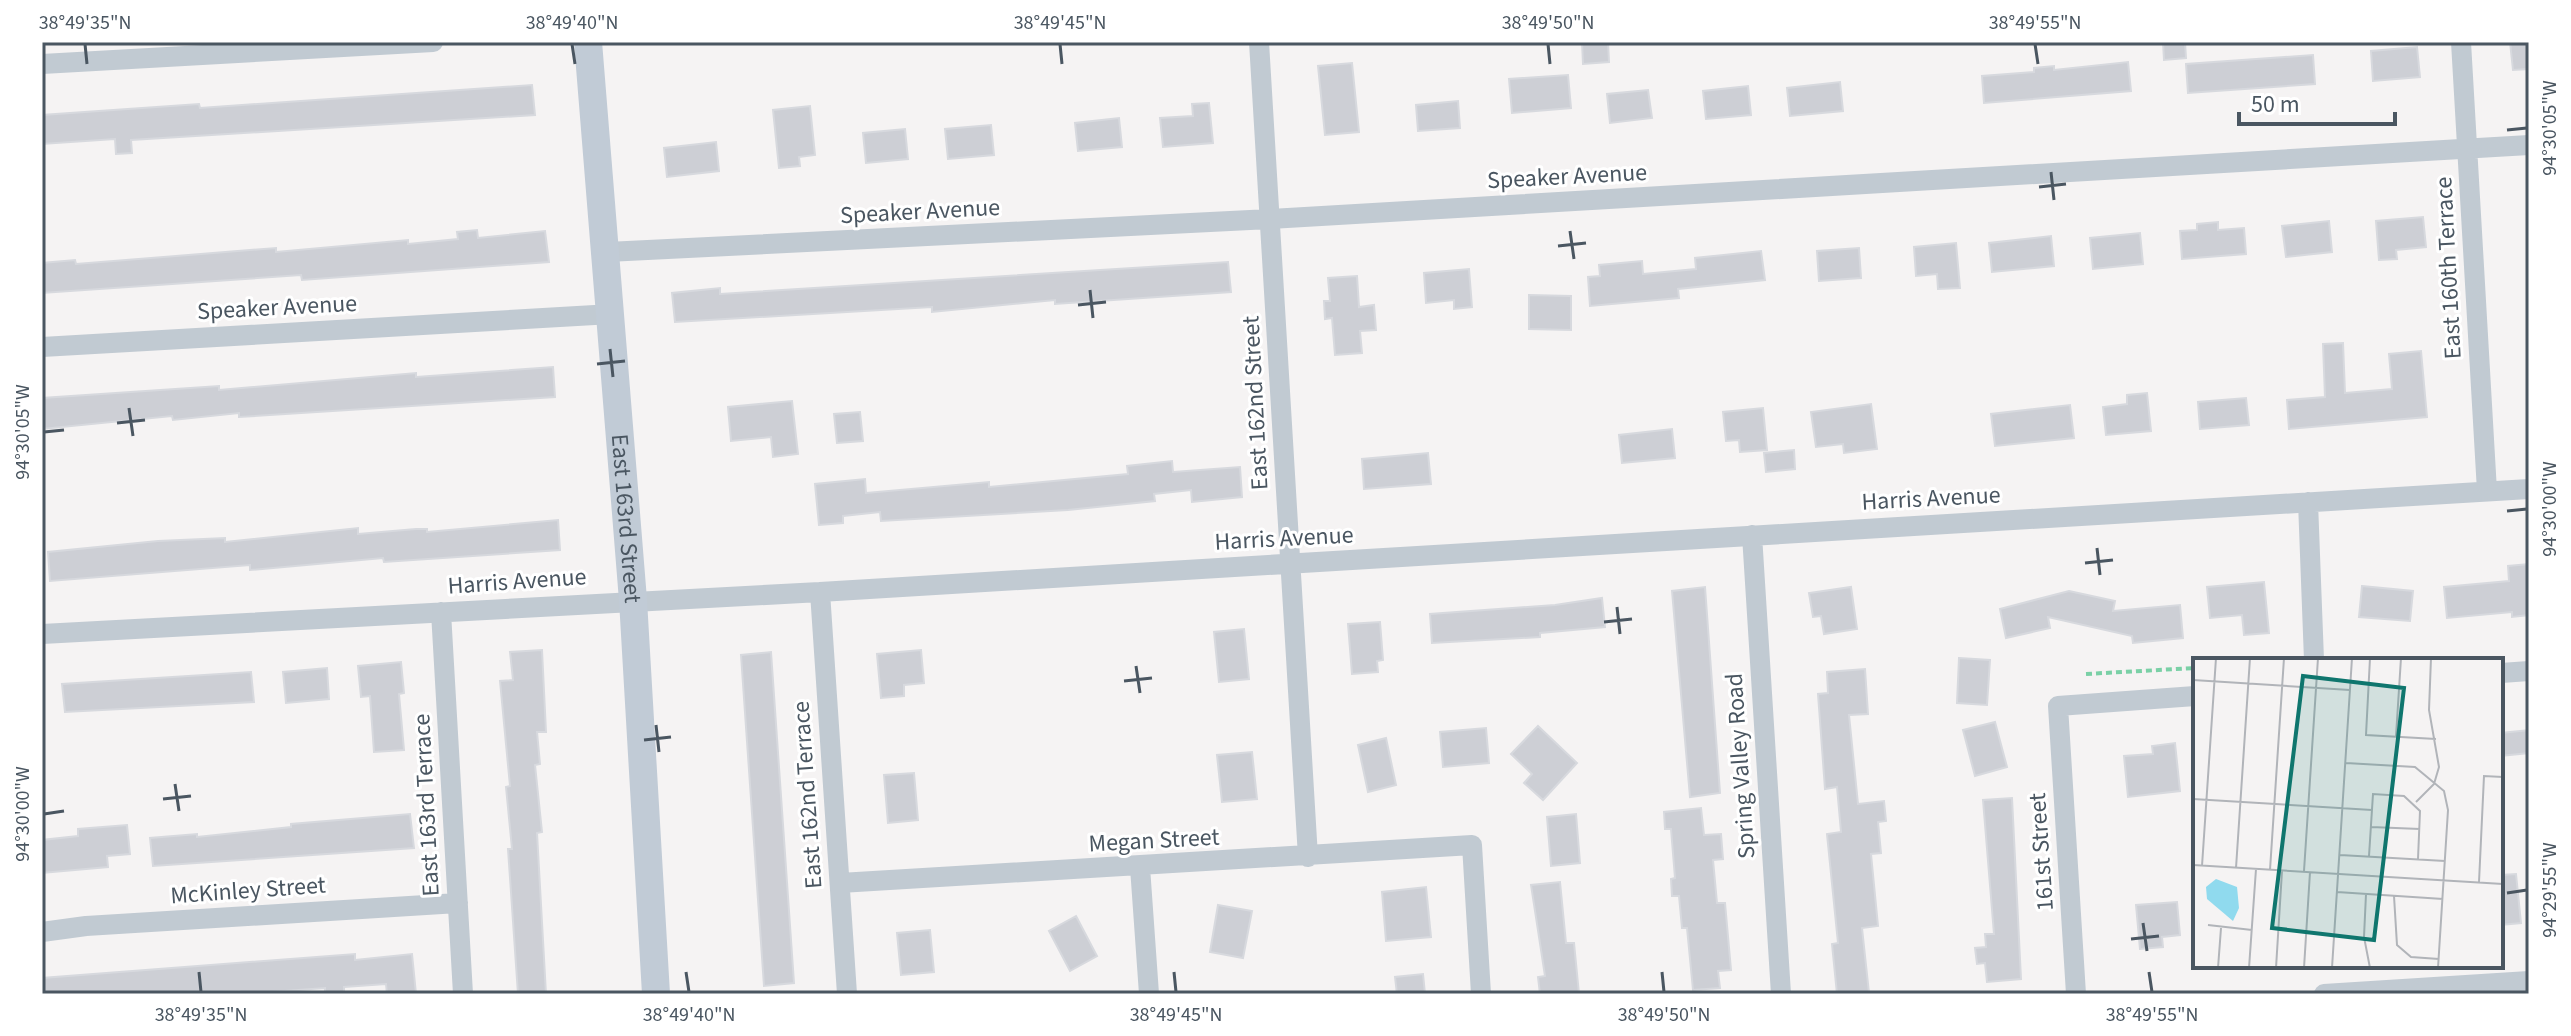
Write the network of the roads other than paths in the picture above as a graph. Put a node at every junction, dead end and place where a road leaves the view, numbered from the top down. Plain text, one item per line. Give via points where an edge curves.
1 (433, 42) edge
2 (588, 42) edge
3 (1259, 42) edge
4 (2461, 42) edge
5 (42, 64) edge
6 (2529, 145) edge
7 (2467, 149) junction
8 (1270, 219) junction
9 (607, 252) junction
10 (612, 314) junction
11 (42, 347) edge
12 (2529, 489) edge
13 (2487, 491) junction
14 (2308, 502) junction
15 (1752, 535) junction
16 (1291, 564) junction
17 (820, 592) junction
18 (633, 600) junction
19 (441, 612) junction
20 (42, 634) edge
21 (2314, 658) edge
22 (2529, 671) edge
23 (2503, 673) edge
24 (2193, 696) edge
25 (1308, 857) junction
26 (1140, 867) junction
27 (840, 883) junction
28 (458, 903) junction
29 (42, 932) edge
30 (2529, 981) edge
31 (463, 994) edge
32 (656, 994) edge
33 (847, 994) edge
34 (1149, 994) edge
35 (1481, 994) edge
36 (1781, 994) edge
37 (2076, 994) edge
38 (2324, 994) edge

1 - 5 street
2 - 9 street, East 163rd Street
3 - 8 street, East 162nd Street
4 - 7 street, East 160th Terrace
6 - 7 street, Speaker Avenue
7 - 8 street, Speaker Avenue
7 - 13 street, East 160th Terrace
8 - 9 street, Speaker Avenue
8 - 16 street, East 162nd Street
9 - 10 street, East 163rd Street
10 - 11 street, Speaker Avenue
10 - 18 street, East 163rd Street
12 - 13 street, Harris Avenue
13 - 14 street, Harris Avenue
14 - 15 street, Harris Avenue
14 - 21 street
15 - 16 street, Harris Avenue
15 - 36 street, Spring Valley Road
16 - 17 street, Harris Avenue
16 - 25 street, East 162nd Street
17 - 18 street, Harris Avenue
17 - 27 street, East 162nd Terrace
18 - 19 street, Harris Avenue
18 - 32 street, East 163rd Street
19 - 20 street, Harris Avenue
19 - 28 street, East 163rd Terrace
22 - 23 street
24 - 37 street, 161st Street via 2058,706
25 - 26 street, Megan Street
25 - 35 street, Megan Street via 1472,845
26 - 27 street, Megan Street
26 - 34 street
27 - 33 street, East 162nd Terrace
28 - 29 street, McKinley Street
28 - 31 street, East 163rd Terrace
30 - 38 street

